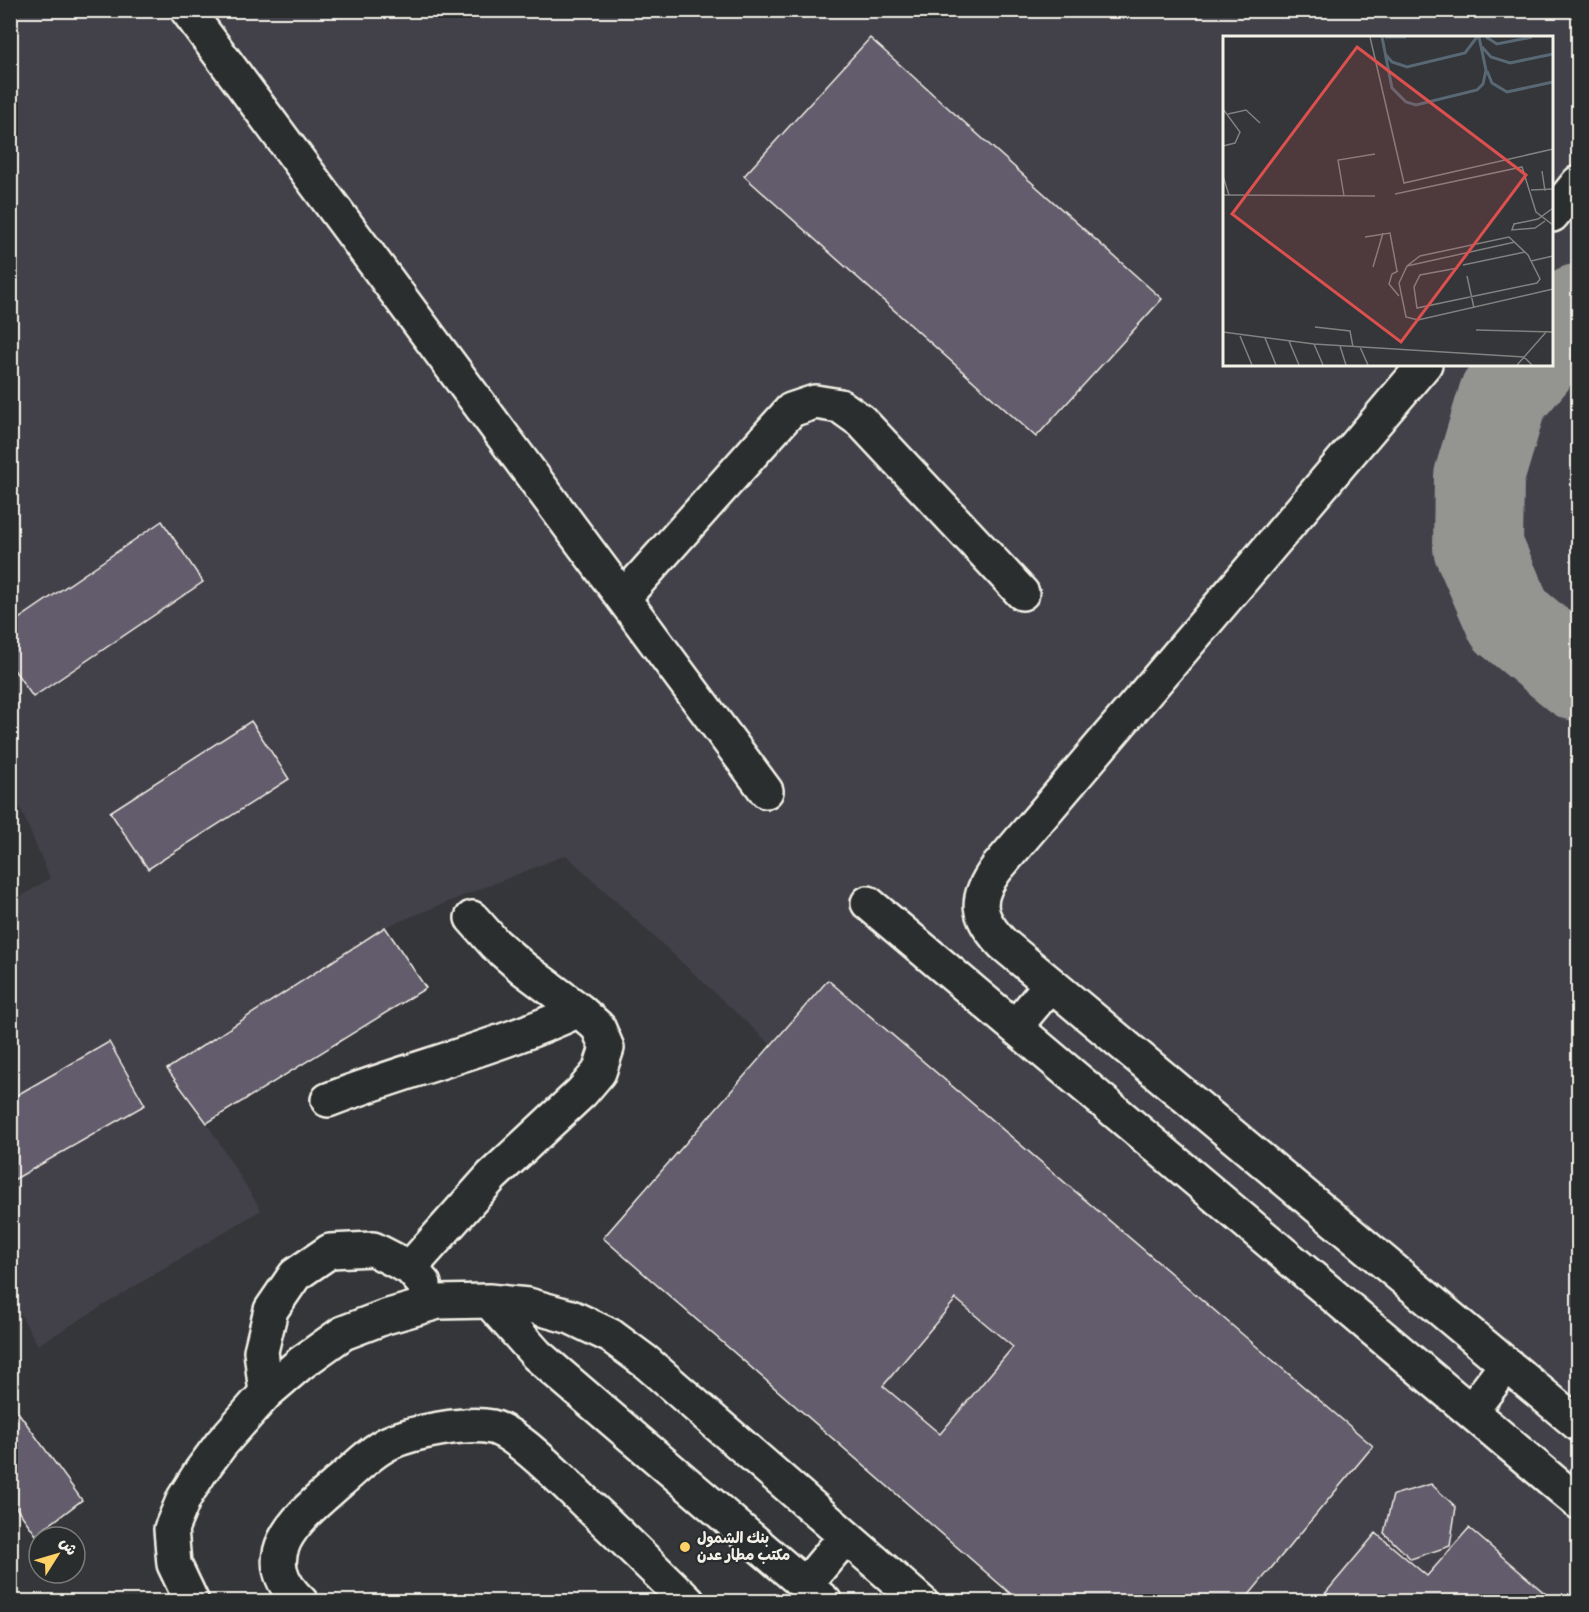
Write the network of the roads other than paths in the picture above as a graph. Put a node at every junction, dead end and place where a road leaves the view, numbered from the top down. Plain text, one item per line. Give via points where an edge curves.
1 (187, 10) edge
2 (1578, 183) edge
3 (1553, 213) edge
4 (1423, 366) edge
5 (1022, 592) dead end
6 (623, 598) junction
7 (766, 791) dead end
8 (868, 903) dead end
9 (472, 918) dead end
10 (1051, 984) junction
11 (579, 1010) junction
12 (1015, 1027) junction
13 (328, 1100) dead end
14 (410, 1268) junction
15 (489, 1301) junction
16 (438, 1302) junction
17 (1507, 1364) junction
18 (266, 1393) junction
19 (1471, 1411) junction
20 (1578, 1424) edge
21 (1578, 1502) edge
22 (845, 1537) junction
23 (815, 1593) edge
24 (192, 1602) edge
25 (301, 1602) edge
26 (688, 1602) edge
27 (921, 1602) edge

1 - 6 lane
2 - 3 lane
4 - 10 lane via 984,886 981,908 987,928
5 - 6 lane via 861,421 840,406 815,402 791,410
6 - 7 lane
8 - 12 lane
9 - 11 lane via 510,957
10 - 12 lane
10 - 17 lane
11 - 13 lane via 520,1035
11 - 14 lane via 598,1027 607,1048 598,1072 582,1092 492,1176
12 - 19 lane
14 - 16 lane
14 - 18 lane via 373,1249 330,1251 295,1275 271,1310 261,1351
15 - 16 lane
15 - 22 lane via 528,1305 571,1317 611,1336 646,1362
15 - 23 lane via 537,1355
16 - 18 lane via 343,1333
17 - 19 lane
17 - 20 lane
18 - 24 lane via 201,1471 171,1529 174,1564
19 - 21 lane
22 - 23 lane
22 - 27 lane
25 - 26 lane via 283,1580 279,1568 282,1543 299,1519 389,1442 468,1426 493,1427 518,1441

